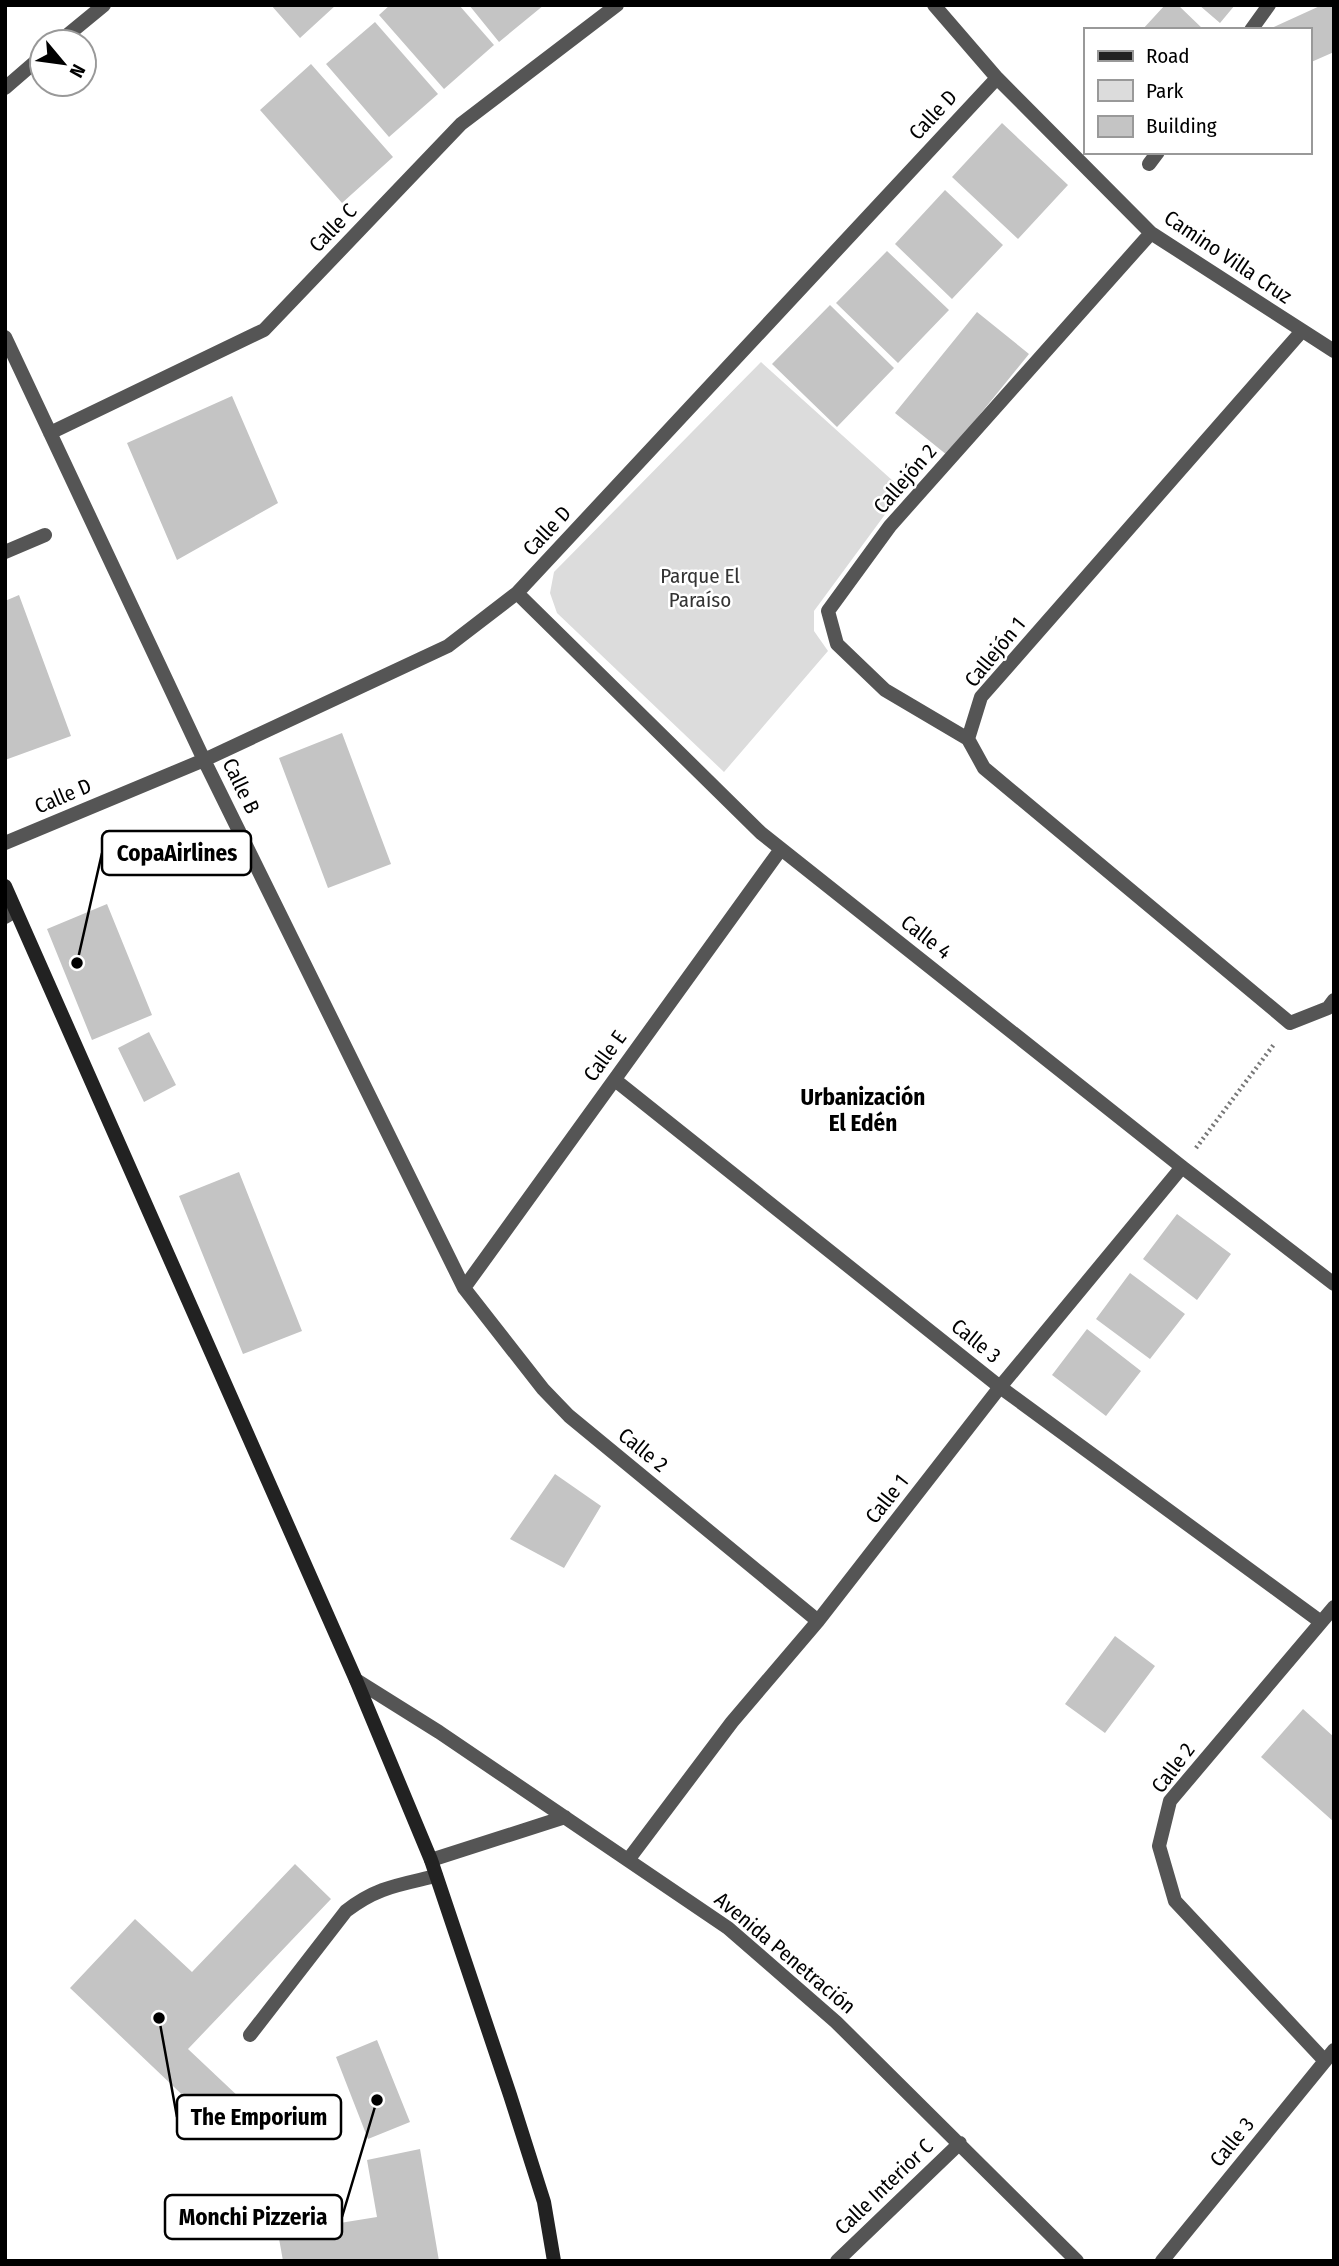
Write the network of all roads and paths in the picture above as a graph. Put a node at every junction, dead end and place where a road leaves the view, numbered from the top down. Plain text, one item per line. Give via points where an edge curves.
1 (104, 5) edge
2 (617, 5) edge
3 (934, 5) edge
4 (1269, 5) edge
5 (77, 28) edge
6 (1252, 28) edge
7 (28, 68) edge
8 (997, 78) junction
9 (5, 88) edge
10 (1151, 233) junction
11 (1302, 331) junction
12 (5, 337) edge
13 (1334, 351) edge
14 (50, 433) junction
15 (45, 535) dead end
16 (5, 552) edge
17 (517, 593) junction
18 (968, 739) junction
19 (204, 760) junction
20 (5, 843) edge
21 (781, 849) junction
22 (5, 886) edge
23 (10, 914) edge
24 (1334, 1000) edge
25 (1290, 1023) junction
26 (615, 1080) junction
27 (1182, 1167) junction
28 (1334, 1284) edge
29 (464, 1288) junction
30 (1000, 1387) junction
31 (1334, 1607) edge
32 (818, 1621) junction
33 (1321, 1622) junction
34 (356, 1680) junction
35 (565, 1817) junction
36 (430, 1860) junction
37 (628, 1860) junction
38 (436, 1875) junction
39 (250, 2035) dead end
40 (1329, 2055) edge
41 (960, 2143) junction
42 (554, 2261) edge
43 (837, 2261) edge
44 (1077, 2261) edge
45 (1162, 2261) edge

1 - 5 street
2 - 14 street, Calle C via 461,124 264,330
3 - 8 street, Camino Villa Cruz
4 - 6 street
7 - 9 street
8 - 10 street, Camino Villa Cruz
8 - 17 street, Calle D
10 - 11 street, Camino Villa Cruz
10 - 18 street, Callejón 2 via 890,526 828,611 837,645 885,690
11 - 13 street, Camino Villa Cruz
11 - 18 street, Callejón 1 via 981,697
12 - 14 street, Calle B
14 - 19 street, Calle B
15 - 16 street
17 - 19 street, Calle D via 449,646
17 - 21 street, Calle 4
18 - 25 street via 984,768
19 - 20 street, Calle D
19 - 29 street, Calle B
21 - 26 street, Calle E
21 - 27 street, Calle 4
22 - 23 main road
23 - 34 main road
24 - 25 street via 1328,1008
25 - 27 path
26 - 29 street, Calle E
26 - 30 street, Calle 3
27 - 28 street, Calle 4
27 - 30 street, Calle 1
29 - 32 street, Calle 2 via 542,1389 569,1416
30 - 32 street, Calle 1
30 - 33 street, Calle 3
31 - 33 street, Calle 2
32 - 37 street, Calle 1 via 733,1722
33 - 40 street, Calle 2 via 1170,1801 1159,1846 1175,1900
34 - 35 street, Avenida Penetración
34 - 36 main road
35 - 36 street
35 - 37 street, Avenida Penetración
36 - 38 main road
37 - 41 street, Avenida Penetración via 728,1928 836,2022
38 - 39 street via 365,1896 346,1911
38 - 42 main road via 540,2190
40 - 45 street, Calle 3
41 - 43 street, Calle Interior C
41 - 44 street, Avenida Penetración

